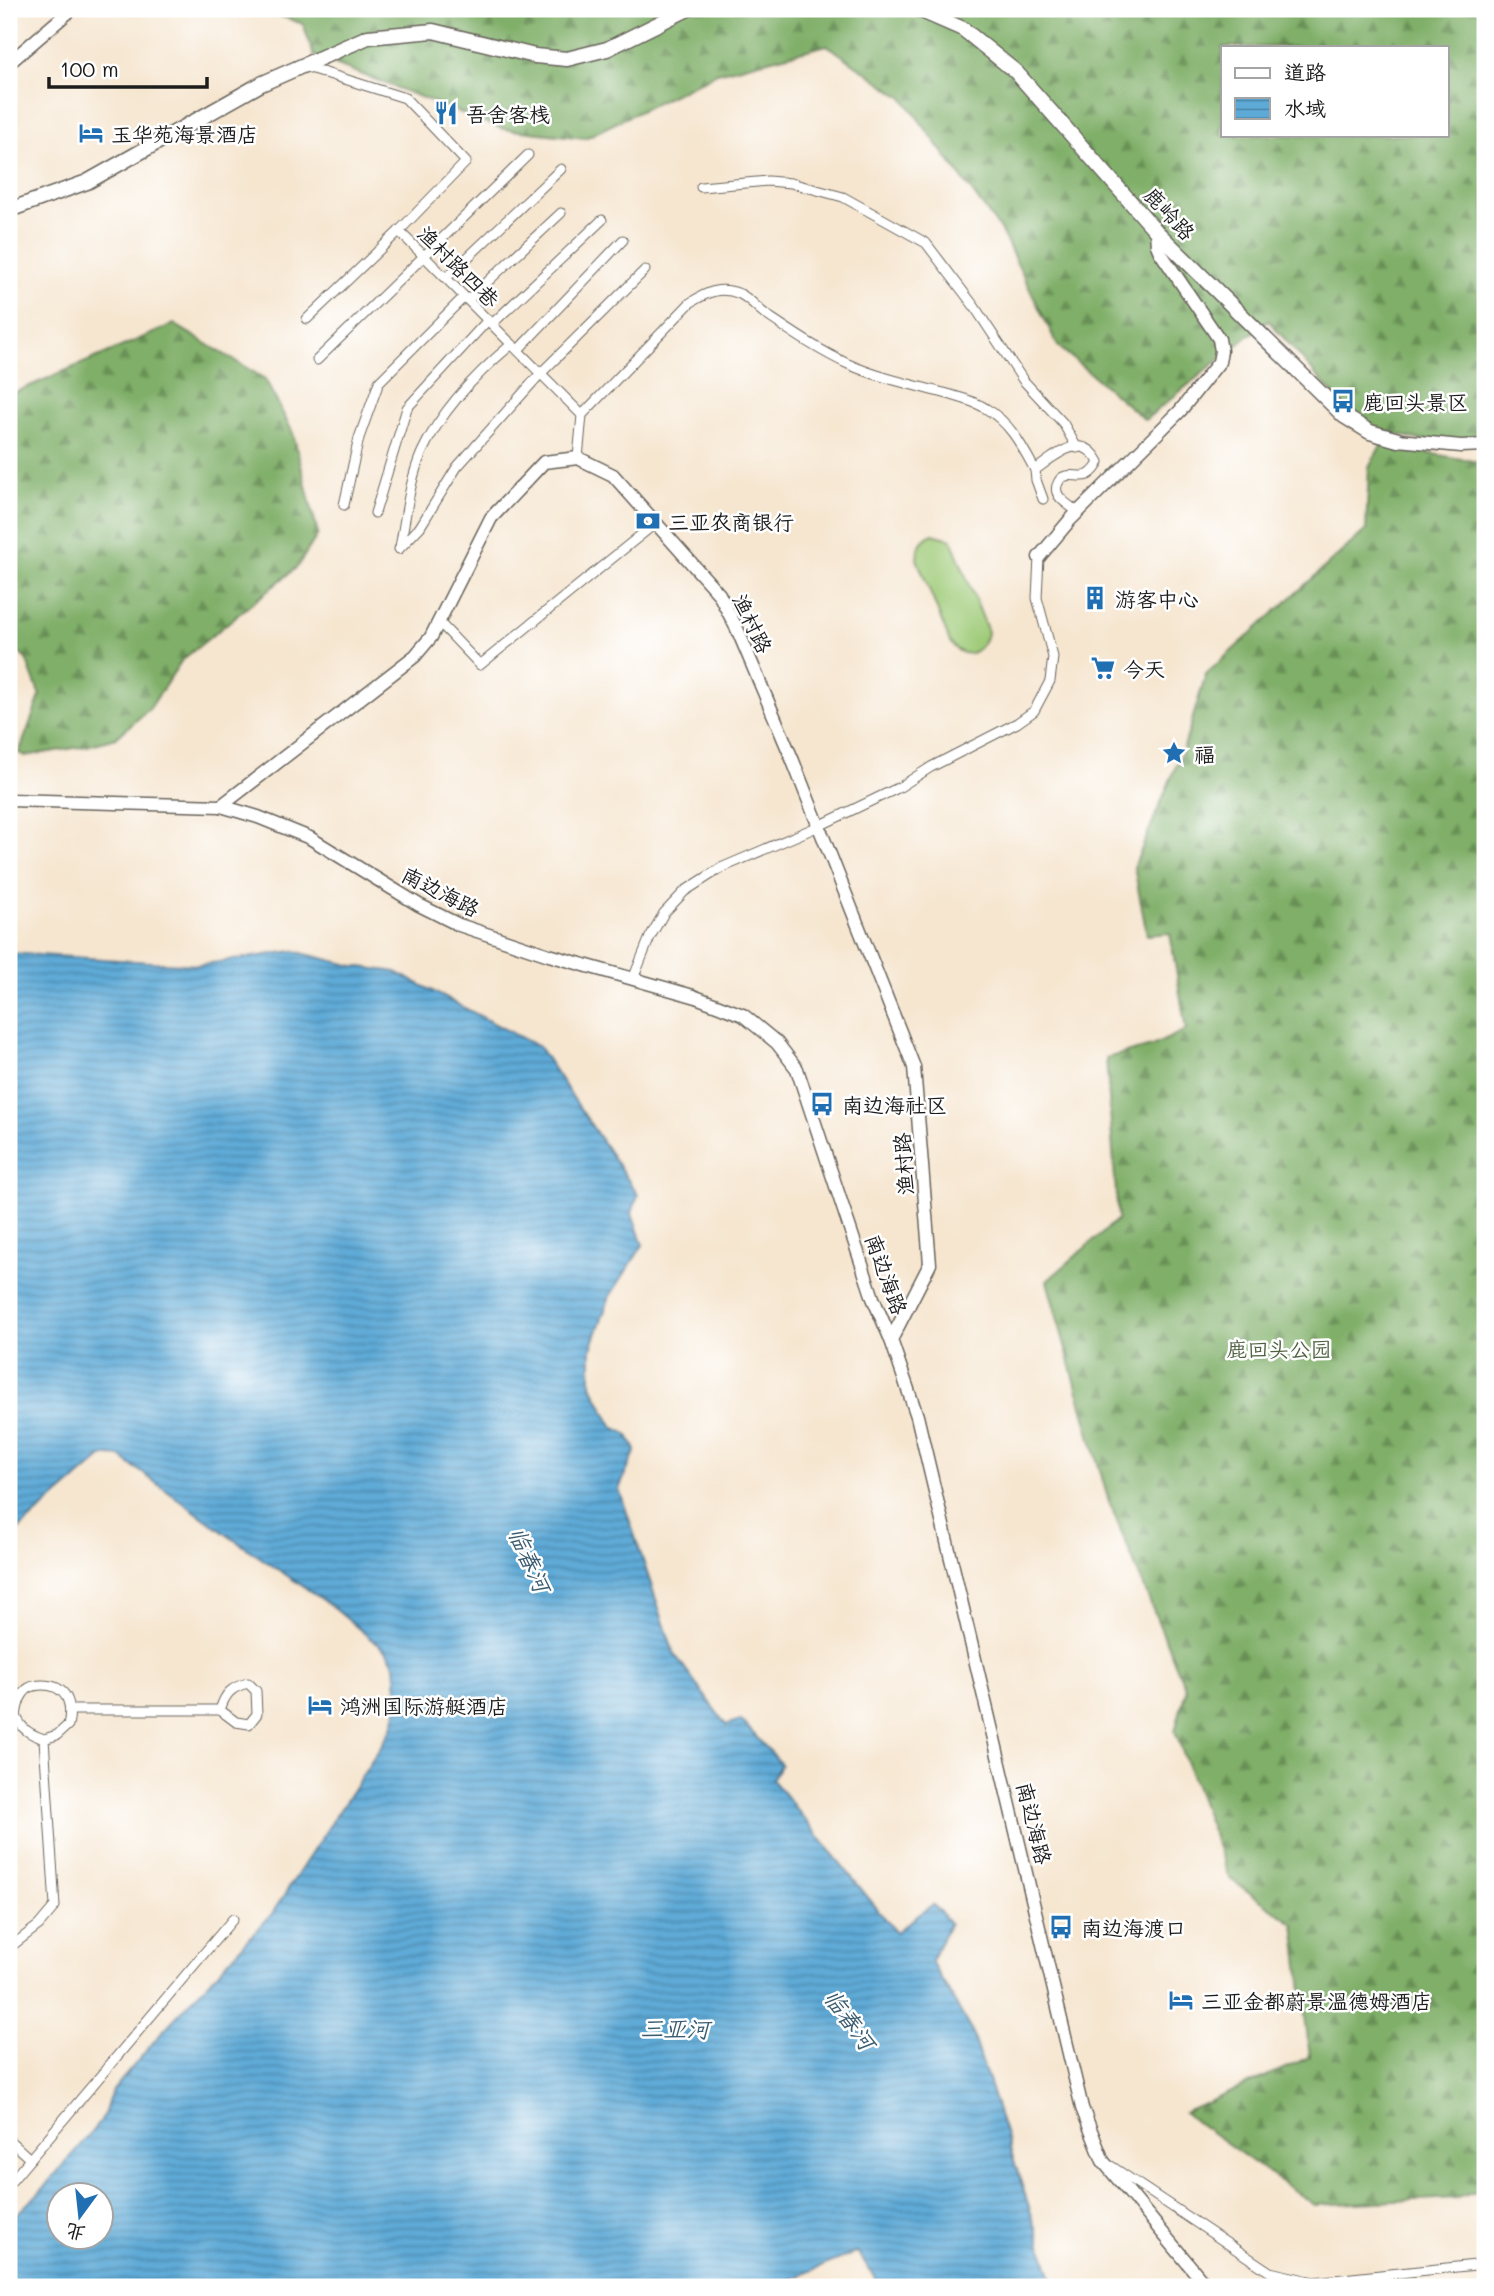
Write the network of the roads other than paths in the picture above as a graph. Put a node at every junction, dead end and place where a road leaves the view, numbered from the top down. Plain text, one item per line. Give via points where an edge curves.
1 (72, 9) edge
2 (688, 9) edge
3 (917, 9) edge
4 (9, 63) edge
5 (301, 65) junction
6 (528, 155) dead end
7 (561, 169) dead end
8 (701, 187) dead end
9 (9, 210) edge
10 (561, 213) dead end
11 (602, 220) dead end
12 (399, 231) junction
13 (1156, 231) junction
14 (623, 240) dead end
15 (423, 255) junction
16 (645, 270) dead end
17 (446, 278) junction
18 (466, 298) junction
19 (307, 319) dead end
20 (490, 322) junction
21 (515, 347) junction
22 (317, 360) dead end
23 (541, 373) junction
24 (582, 415) junction
25 (1398, 440) joint
26 (1485, 445) edge
27 (1077, 447) junction
28 (578, 458) junction
29 (1035, 470) junction
30 (1043, 499) dead end
31 (344, 505) dead end
32 (1078, 512) junction
33 (375, 513) dead end
34 (657, 522) junction
35 (1039, 557) joint
36 (439, 622) junction
37 (9, 800) edge
38 (221, 806) junction
39 (819, 826) junction
40 (633, 979) junction
41 (891, 1340) junction
42 (70, 1710) junction
43 (220, 1710) junction
44 (44, 1739) junction
45 (233, 1919) dead end
46 (9, 1948) edge
47 (9, 2140) edge
48 (30, 2159) junction
49 (1104, 2161) junction
50 (9, 2184) edge
51 (1485, 2264) edge
52 (1210, 2287) edge

1 - 4 main road
2 - 5 main road via 607,48 568,59 535,56 433,31 368,37
3 - 13 main road, 鹿岭路 via 963,29 1016,72
5 - 9 main road via 87,182
5 - 12 street, 渔村路四巷 via 405,98 466,162
6 - 15 street
7 - 17 street
8 - 27 street via 791,183 843,197 926,243 1023,380 1063,423
10 - 18 street
11 - 20 street
12 - 15 street, 渔村路四巷
12 - 19 street
13 - 25 main road, 鹿岭路 via 1343,416 1370,432
13 - 32 main road via 1160,252 1219,339 1219,362 1180,411
14 - 21 street
15 - 17 street, 渔村路四巷
15 - 22 street
16 - 23 street
17 - 18 street, 渔村路四巷
18 - 20 street, 渔村路四巷
18 - 31 street via 379,382 359,438
20 - 21 street, 渔村路四巷
20 - 33 street via 407,408
21 - 23 street, 渔村路四巷
21 - 23 street via 476,374 436,426 421,454 399,549 420,527 457,467
23 - 24 street, 渔村路四巷
24 - 28 street
24 - 29 street via 690,303 717,289 747,298 821,351 859,369 985,407 1016,435
25 - 26 main road
27 - 29 street via 1062,450
27 - 32 street via 1094,453 1099,462 1087,475 1067,475 1056,487
28 - 34 main road, 渔村路 via 613,475
28 - 36 main road via 544,462 491,518
29 - 30 street
32 - 35 main road
34 - 36 street via 480,665
34 - 39 main road, 渔村路 via 719,594
35 - 39 street via 1037,598 1053,657 1050,681 1034,711 900,787
36 - 38 main road via 415,656
37 - 38 main road, 南边海路
38 - 40 main road, 南边海路 via 310,838 459,925
39 - 40 street via 721,868 685,891 664,913
39 - 41 main road, 渔村路 via 914,1067 929,1264
40 - 41 main road, 南边海路 via 743,1015 777,1043 797,1069
41 - 49 main road, 南边海路 via 920,1430 1082,2108
42 - 43 street
42 - 44 street via 68,1725
42 - 44 street via 64,1693 53,1685 33,1685 24,1692 16,1716 20,1726
43 - 43 street via 236,1722 249,1724 257,1714 256,1691 248,1683 235,1686 223,1698
44 - 46 street via 55,1906
45 - 48 street
47 - 48 street
48 - 50 street
49 - 51 street via 1270,2272 1314,2282
49 - 52 main road, 南边海路

